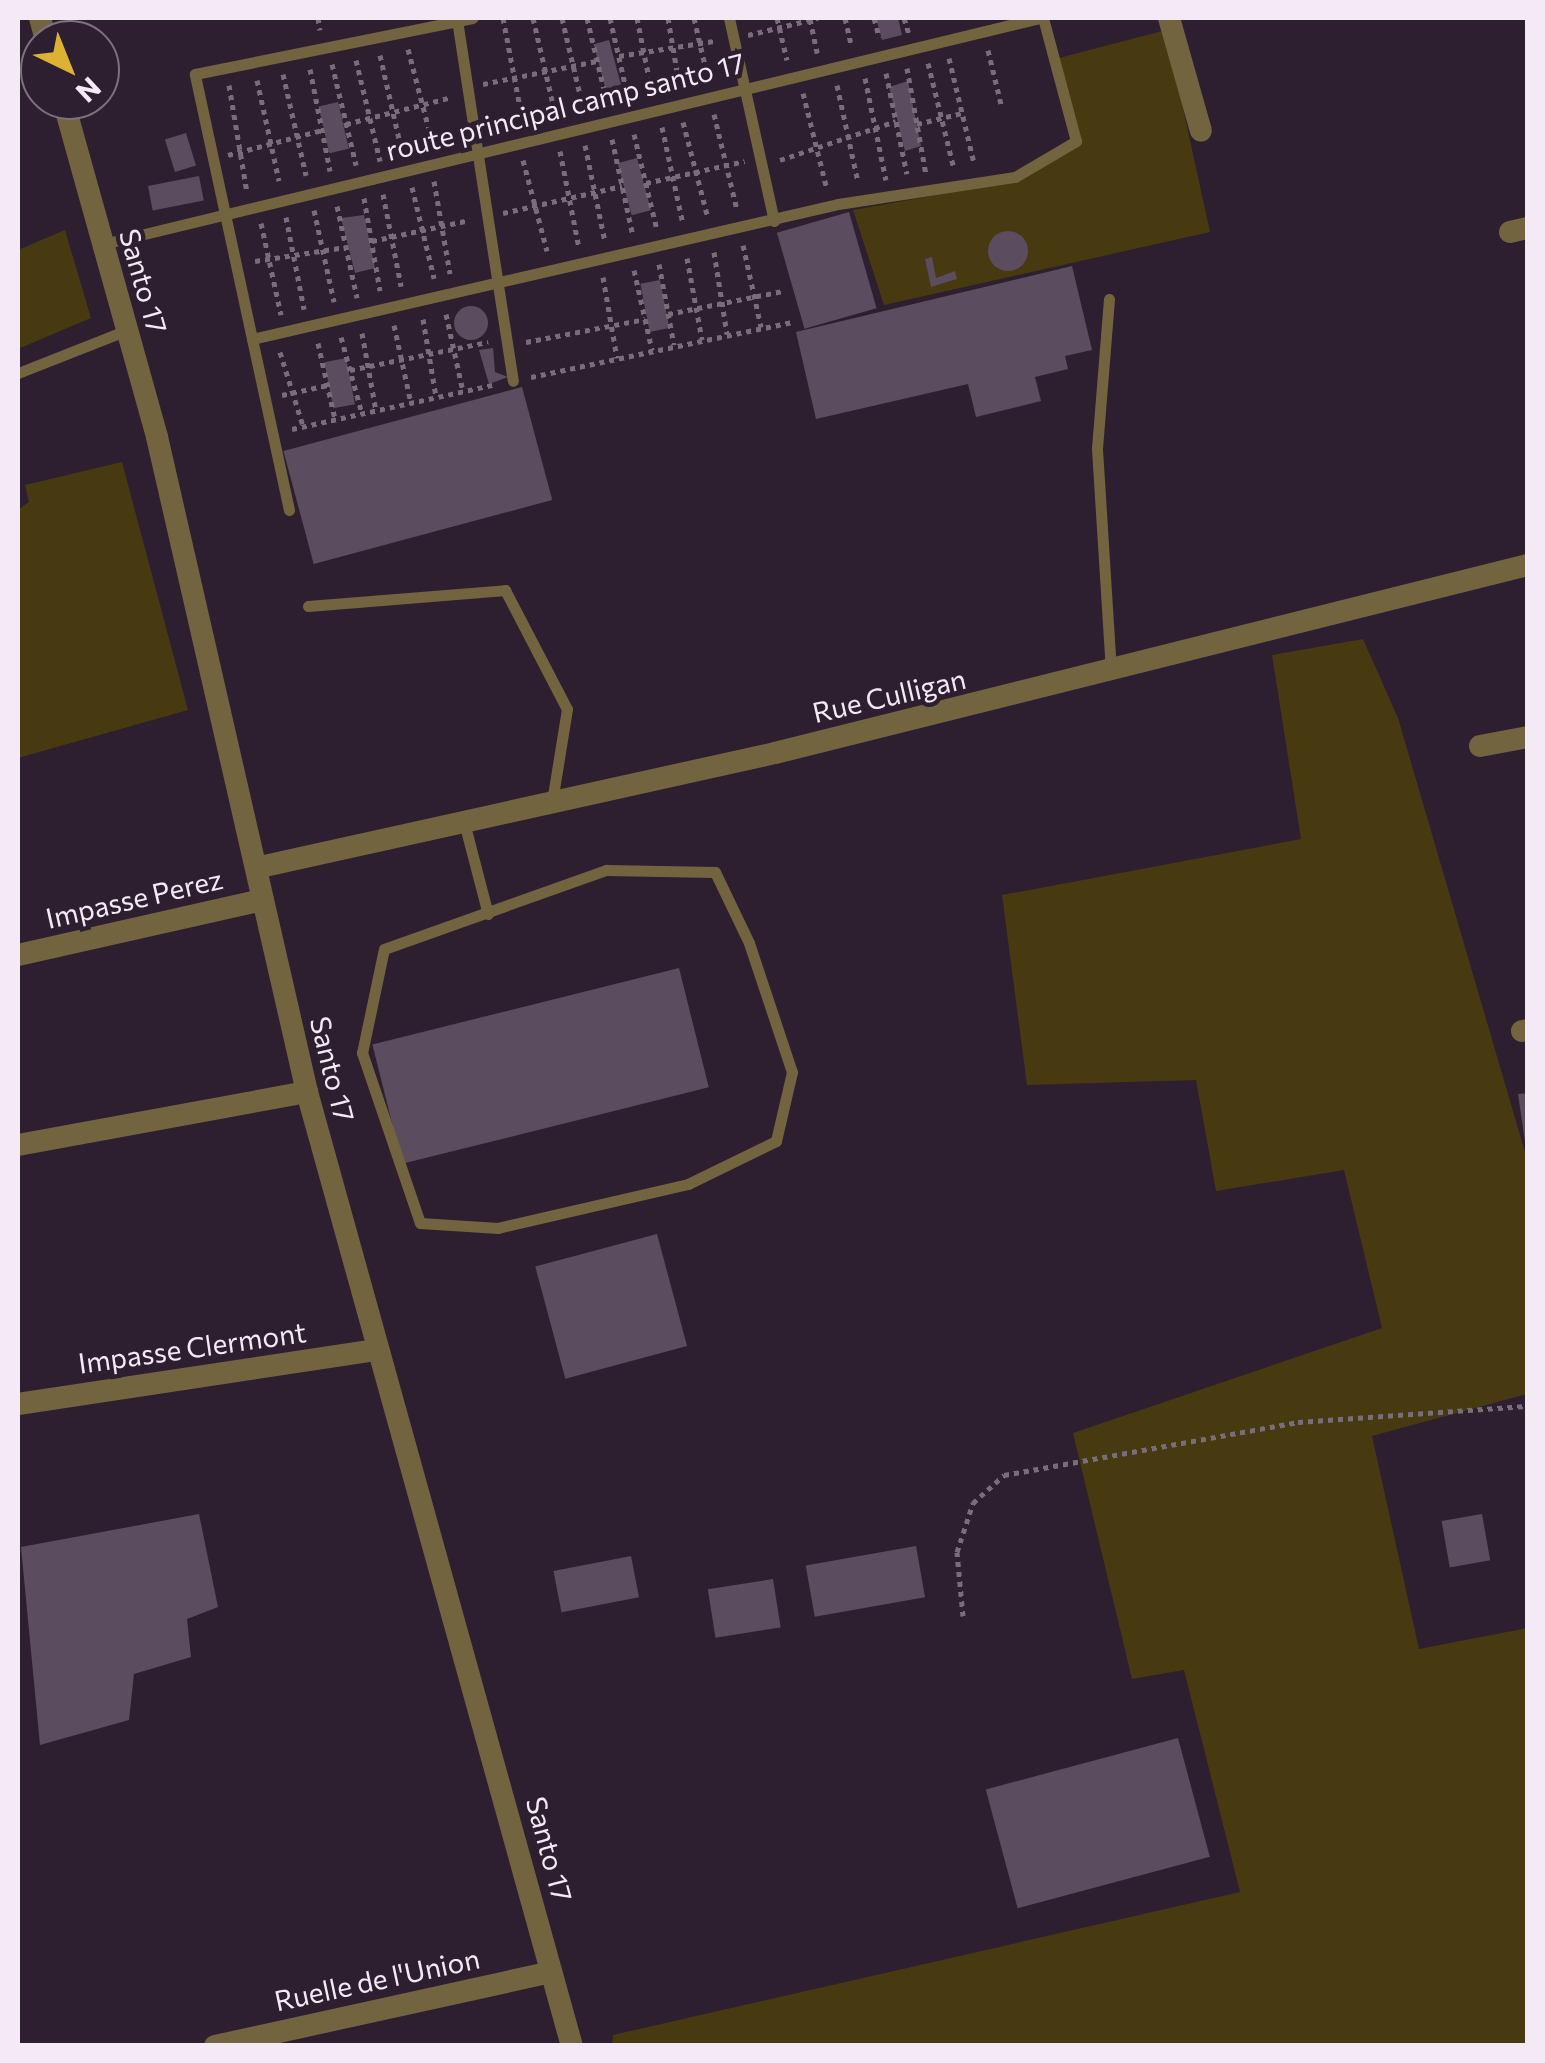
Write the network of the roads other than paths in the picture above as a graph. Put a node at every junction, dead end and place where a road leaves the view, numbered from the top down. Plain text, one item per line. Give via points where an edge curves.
1 (472, 18) edge
2 (730, 18) edge
3 (1041, 18) edge
4 (1169, 18) edge
5 (457, 20) junction
6 (744, 88) junction
7 (69, 120) edge
8 (1201, 131) dead end
9 (477, 152) junction
10 (226, 214) junction
11 (774, 221) junction
12 (103, 244) junction
13 (498, 283) junction
14 (1108, 299) dead end
15 (127, 330) junction
16 (252, 339) junction
17 (18, 373) edge
18 (512, 381) dead end
19 (289, 510) dead end
20 (1528, 565) edge
21 (308, 606) dead end
22 (1112, 672) junction
23 (1528, 737) edge
24 (1480, 746) dead end
25 (552, 802) junction
26 (465, 826) junction
27 (260, 867) junction
28 (264, 900) junction
29 (488, 914) junction
30 (18, 955) edge
31 (307, 1092) junction
32 (18, 1144) edge
33 (376, 1350) junction
34 (18, 1404) edge
35 (551, 1972) junction
36 (216, 2046) edge
37 (572, 2046) edge

1 - 5 lane
2 - 6 lane
3 - 6 lane, route principal camp santo 17
3 - 11 lane via 1076,140 988,185 880,196
4 - 8 street
5 - 9 lane
5 - 10 lane via 196,74
6 - 9 lane, route principal camp santo 17
6 - 11 lane
7 - 12 street, Santo 17
9 - 10 lane, route principal camp santo 17
9 - 13 lane
10 - 12 lane, route principal camp santo 17
10 - 16 lane
11 - 13 lane
12 - 15 street, Santo 17
13 - 16 lane
13 - 18 lane
14 - 22 lane via 1097,449
15 - 17 lane
15 - 27 street, Santo 17
16 - 19 lane
20 - 22 street, Rue Culligan
21 - 25 lane via 505,590 567,710
22 - 25 street, Rue Culligan
23 - 24 street
25 - 26 street, Rue Culligan
26 - 27 street, Rue Culligan
26 - 29 lane
27 - 28 street, Santo 17
28 - 30 street, Impasse Perez
28 - 31 street, Santo 17
29 - 29 lane via 384,949 362,1053 420,1223 498,1228 612,1202 688,1184 776,1141 792,1072 750,943 715,872 606,870
31 - 32 street
31 - 33 street, Santo 17
33 - 34 street, Impasse Clermont
33 - 35 street, Santo 17
35 - 36 street, Ruelle de l'Union
35 - 37 street, Santo 17

